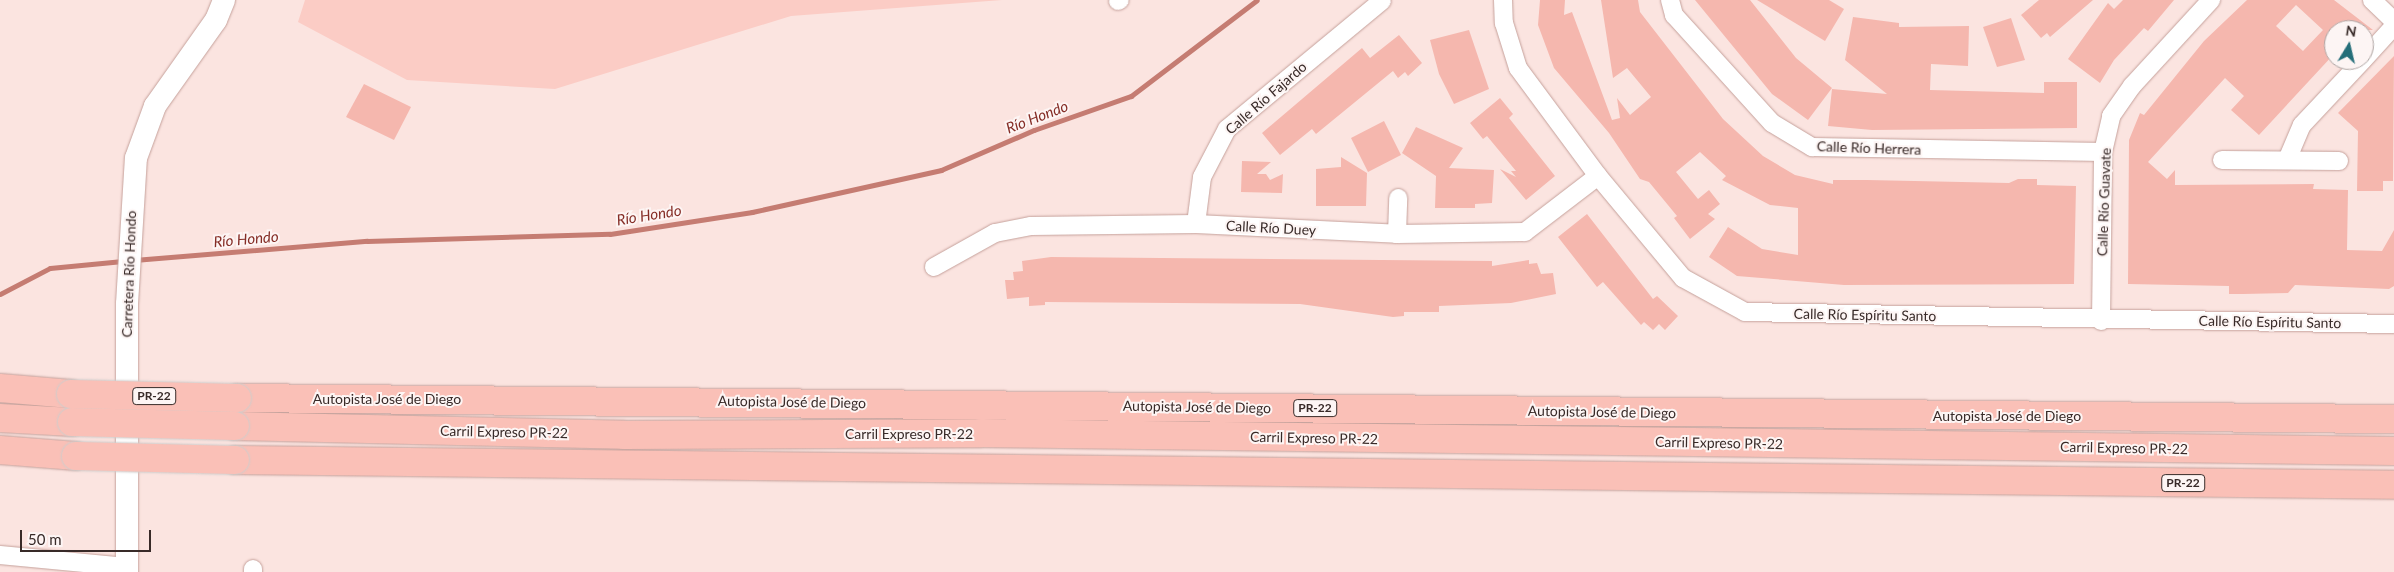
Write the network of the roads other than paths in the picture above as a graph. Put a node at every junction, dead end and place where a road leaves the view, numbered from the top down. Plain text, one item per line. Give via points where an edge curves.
1 (224, 0) edge
2 (1504, 0) edge
3 (1670, 0) edge
4 (2211, 0) edge
5 (2372, 0) edge
6 (1382, 1) edge
7 (2394, 21) edge
8 (2394, 26) edge
9 (2374, 47) edge
10 (2353, 70) edge
11 (2103, 152) junction
12 (2222, 160) dead end
13 (2287, 160) junction
14 (2339, 161) dead end
15 (1598, 176) junction
16 (1398, 198) dead end
17 (1196, 224) junction
18 (1397, 234) junction
19 (934, 267) dead end
20 (2101, 321) junction
21 (2394, 324) edge
22 (0, 388) edge
23 (0, 418) edge
24 (2394, 419) edge
25 (0, 450) edge
26 (2394, 452) edge
27 (2394, 485) edge
28 (0, 555) edge
29 (127, 570) edge

1 - 29 street, Carretera Río Hondo via 216,20 155,106 136,158 127,304
2 - 15 street, Calle Río Espíritu Santo via 1504,23 1518,68
3 - 11 street, Calle Río Herrera via 1674,15 1772,124 1812,146
4 - 11 street, Calle Río Guavate via 2132,86 2112,116
5 - 7 street
6 - 17 street, Calle Río Fajardo via 1227,129 1202,177
8 - 9 street
10 - 13 street via 2302,125
11 - 20 street, Calle Río Guavate
12 - 13 street
13 - 14 street
15 - 18 street, Calle Río Duey via 1525,232
15 - 20 street, Calle Río Espíritu Santo via 1683,278 1745,312
16 - 18 street
17 - 18 street, Calle Río Duey
17 - 19 street, Calle Río Duey via 1031,226 995,233
20 - 21 street, Calle Río Espíritu Santo
22 - 24 highway, Autopista José de Diego / PR-22, bridge via 71,394 237,398
23 - 26 highway, Carril Expreso PR-22, bridge via 634,435 980,434
25 - 27 highway, PR-22, bridge via 76,456 235,460
28 - 29 street

